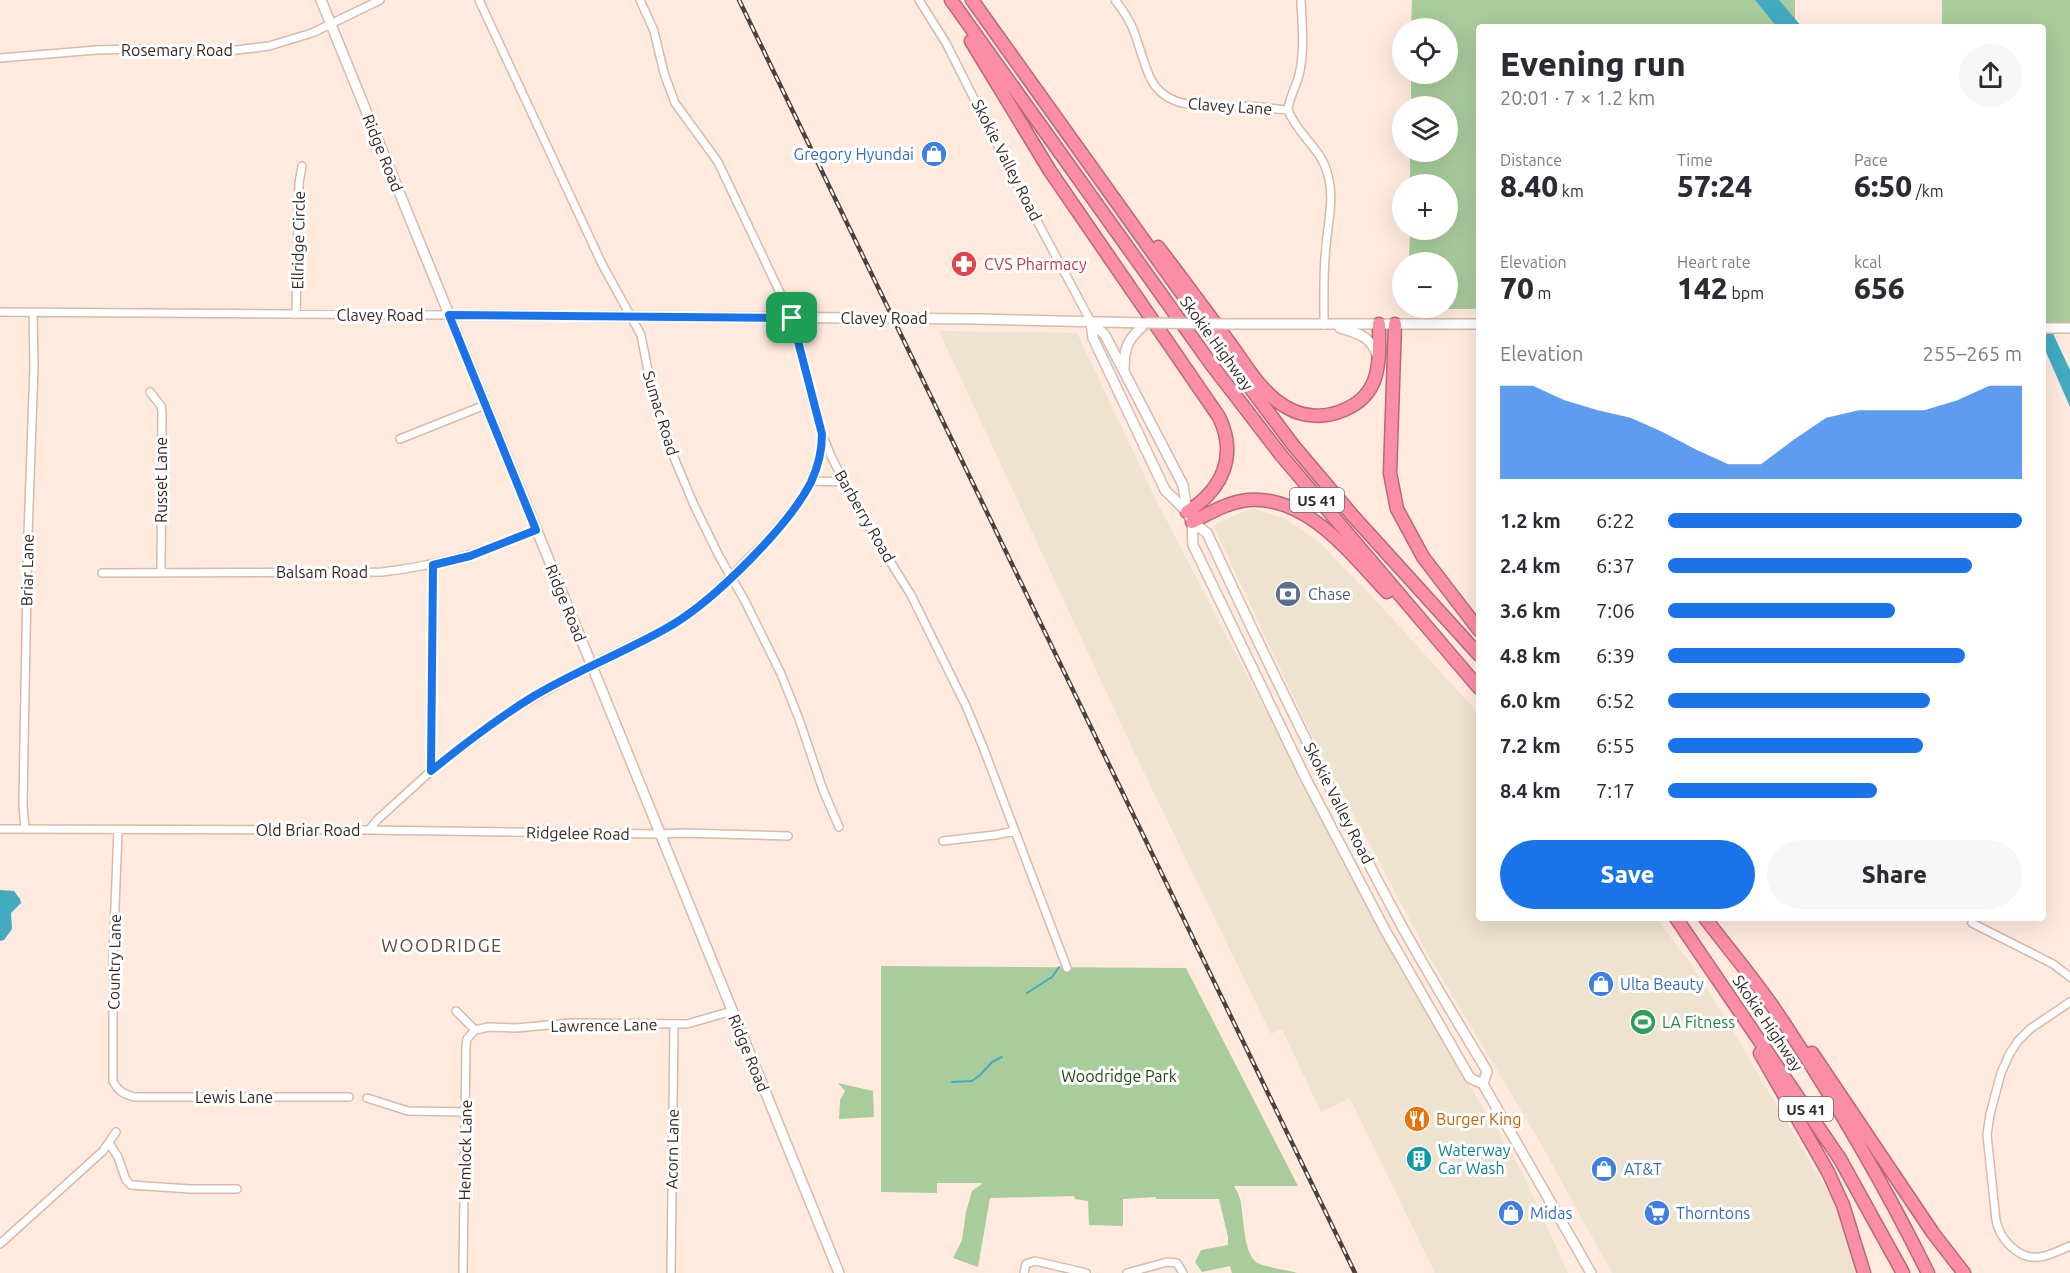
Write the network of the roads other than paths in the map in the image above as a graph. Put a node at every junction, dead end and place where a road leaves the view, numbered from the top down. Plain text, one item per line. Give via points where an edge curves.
1 (321, 0) edge
2 (380, 0) edge
3 (479, 0) edge
4 (640, 0) edge
5 (919, 0) edge
6 (945, 0) edge
7 (951, 0) edge
8 (972, 0) edge
9 (1115, 0) edge
10 (1302, 0) edge
11 (330, 24) junction
12 (0, 58) edge
13 (1288, 110) junction
14 (302, 166) dead end
15 (1110, 194) junction
16 (0, 312) edge
17 (33, 312) junction
18 (296, 315) junction
19 (449, 315) junction
20 (631, 316) junction
21 (792, 318) junction
22 (1091, 322) junction
23 (1146, 323) junction
24 (1379, 324) junction
25 (1395, 324) junction
26 (1476, 324) edge
27 (1325, 325) junction
28 (2046, 328) edge
29 (2070, 328) edge
30 (1379, 365) junction
31 (1124, 372) junction
32 (150, 392) dead end
33 (485, 405) junction
34 (822, 434) junction
35 (400, 439) dead end
36 (811, 481) junction
37 (844, 482) junction
38 (1189, 517) junction
39 (536, 530) junction
40 (433, 565) junction
41 (161, 572) junction
42 (102, 573) dead end
43 (731, 578) junction
44 (1476, 626) edge
45 (1440, 643) junction
46 (1476, 652) edge
47 (591, 664) junction
48 (1476, 685) edge
49 (431, 771) junction
50 (839, 827) dead end
51 (0, 829) edge
52 (25, 829) junction
53 (118, 830) junction
54 (369, 830) junction
55 (1015, 831) junction
56 (660, 834) junction
57 (788, 836) dead end
58 (943, 841) dead end
59 (1367, 859) junction
60 (1352, 866) junction
61 (1678, 921) edge
62 (1708, 921) edge
63 (1400, 922) junction
64 (1972, 923) dead end
65 (1385, 930) junction
66 (1700, 951) junction
67 (1067, 968) dead end
68 (2070, 977) edge
69 (2070, 1002) edge
70 (456, 1011) dead end
71 (732, 1011) junction
72 (1781, 1018) junction
73 (674, 1024) junction
74 (475, 1030) junction
75 (1483, 1084) junction
76 (120, 1092) joint
77 (349, 1097) dead end
78 (367, 1098) dead end
79 (465, 1112) junction
80 (116, 1132) dead end
81 (109, 1143) junction
82 (237, 1189) dead end
83 (0, 1244) edge
84 (2070, 1246) edge
85 (463, 1273) edge
86 (671, 1273) edge
87 (839, 1273) edge
88 (1024, 1273) edge
89 (1086, 1273) edge
90 (1127, 1273) edge
91 (1183, 1273) edge
92 (1591, 1273) edge
93 (1864, 1273) edge
94 (1903, 1273) edge
95 (1928, 1273) edge
96 (1964, 1273) edge

1 - 11 main road, Ridge Road
2 - 11 street, Rosemary Road
3 - 20 street, Sumac Road via 602,264
4 - 21 street, Barberry Road via 654,31 675,103 718,162
5 - 22 street, Skokie Valley Road via 946,43
6 - 38 highway via 1050,171 1226,431 1228,460 1223,474
7 - 45 highway, Skokie Highway / US 41 via 1274,446
8 - 15 highway, Skokie Highway / US 41
9 - 13 street, Clavey Lane via 1132,24 1152,82 1163,95 1198,106
10 - 13 street via 1302,55
11 - 12 street, Rosemary Road via 281,44 221,52 96,50
11 - 19 main road, Ridge Road
13 - 27 street, Clavey Lane via 1293,124 1315,150 1328,175 1331,197 1325,247
14 - 18 street, Ellridge Circle
15 - 30 highway via 1152,239 1261,386 1287,408 1319,416 1348,409 1370,388
15 - 46 highway, Skokie Highway / US 41 via 1293,445
16 - 17 street, Clavey Road
17 - 18 street, Clavey Road
17 - 52 street, Briar Lane
18 - 19 street, Clavey Road
19 - 20 main road, Clavey Road
19 - 33 main road, Ridge Road
20 - 21 main road, Clavey Road
20 - 43 street, Sumac Road via 641,335 650,381 675,460
21 - 22 main road, Clavey Road
21 - 34 street, Barberry Road
22 - 23 main road, Clavey Road
22 - 31 main road, Skokie Valley Road via 1105,335
22 - 38 main road, Skokie Valley Road via 1093,338 1165,490
23 - 27 main road, Clavey Road, bridge
23 - 31 main road via 1129,340
24 - 25 main road, Clavey Road
24 - 27 main road, Clavey Road
24 - 30 highway
25 - 26 main road, Clavey Road
25 - 44 highway via 1390,473 1395,500 1423,557
27 - 30 main road via 1355,332 1369,340
28 - 29 main road
31 - 38 main road, Skokie Valley Road via 1183,485
32 - 41 street, Russet Lane via 162,412
33 - 35 street
33 - 39 main road, Ridge Road
34 - 36 street, Old Briar Road via 822,449
34 - 37 street, Barberry Road
36 - 37 street
36 - 43 street, Old Briar Road via 798,503
37 - 55 street, Barberry Road via 932,635 983,747
38 - 45 highway via 1247,500 1271,502 1298,512 1329,531
38 - 59 main road, Skokie Valley Road via 1207,533
38 - 60 main road, Skokie Valley Road via 1193,545
39 - 40 street, Balsam Road via 470,556
39 - 47 main road, Ridge Road
40 - 41 street, Balsam Road via 368,573
40 - 49 street
41 - 42 street, Balsam Road
43 - 47 street, Old Briar Road via 674,624
43 - 50 street, Sumac Road via 781,674
45 - 48 highway, Skokie Highway / US 41
47 - 49 street, Old Briar Road via 505,715
47 - 56 main road, Ridge Road
49 - 54 street, Old Briar Road
51 - 52 street, Old Briar Road
52 - 53 street, Old Briar Road
53 - 54 street, Old Briar Road
53 - 76 street, Country Lane via 113,1081
54 - 56 street, Ridgelee Road
55 - 58 street
55 - 67 street, Barberry Road
56 - 57 street, Ridgelee Road
56 - 71 main road, Ridge Road
59 - 60 main road
59 - 63 main road, Skokie Valley Road
60 - 65 main road, Skokie Valley Road
61 - 66 highway, Skokie Highway / US 41
62 - 72 highway, Skokie Highway / US 41
63 - 65 main road
63 - 75 main road, Skokie Valley Road via 1486,1071
64 - 68 street via 2053,964
65 - 75 main road, Skokie Valley Road via 1470,1078
66 - 93 highway via 1828,1172 1844,1205
66 - 94 highway, Skokie Highway / US 41 via 1840,1159
69 - 84 street via 2040,1021 2010,1053 1989,1114 1987,1135 1996,1220 2004,1241 2035,1258
70 - 74 street
71 - 73 street, Lawrence Lane
71 - 87 main road, Ridge Road
72 - 95 highway, Skokie Highway / US 41 via 1865,1153
72 - 96 highway via 1829,1077
73 - 74 street, Lawrence Lane via 571,1023
73 - 86 street, Acorn Lane
74 - 79 street, Hemlock Lane via 466,1046
75 - 92 main road, Skokie Valley Road
76 - 77 street, Lewis Lane via 135,1097
78 - 79 street via 408,1111
79 - 85 street, Hemlock Lane
80 - 81 street
81 - 82 street via 131,1185
81 - 83 street
88 - 89 street via 1026,1264 1035,1261
90 - 91 street via 1167,1262 1177,1263

